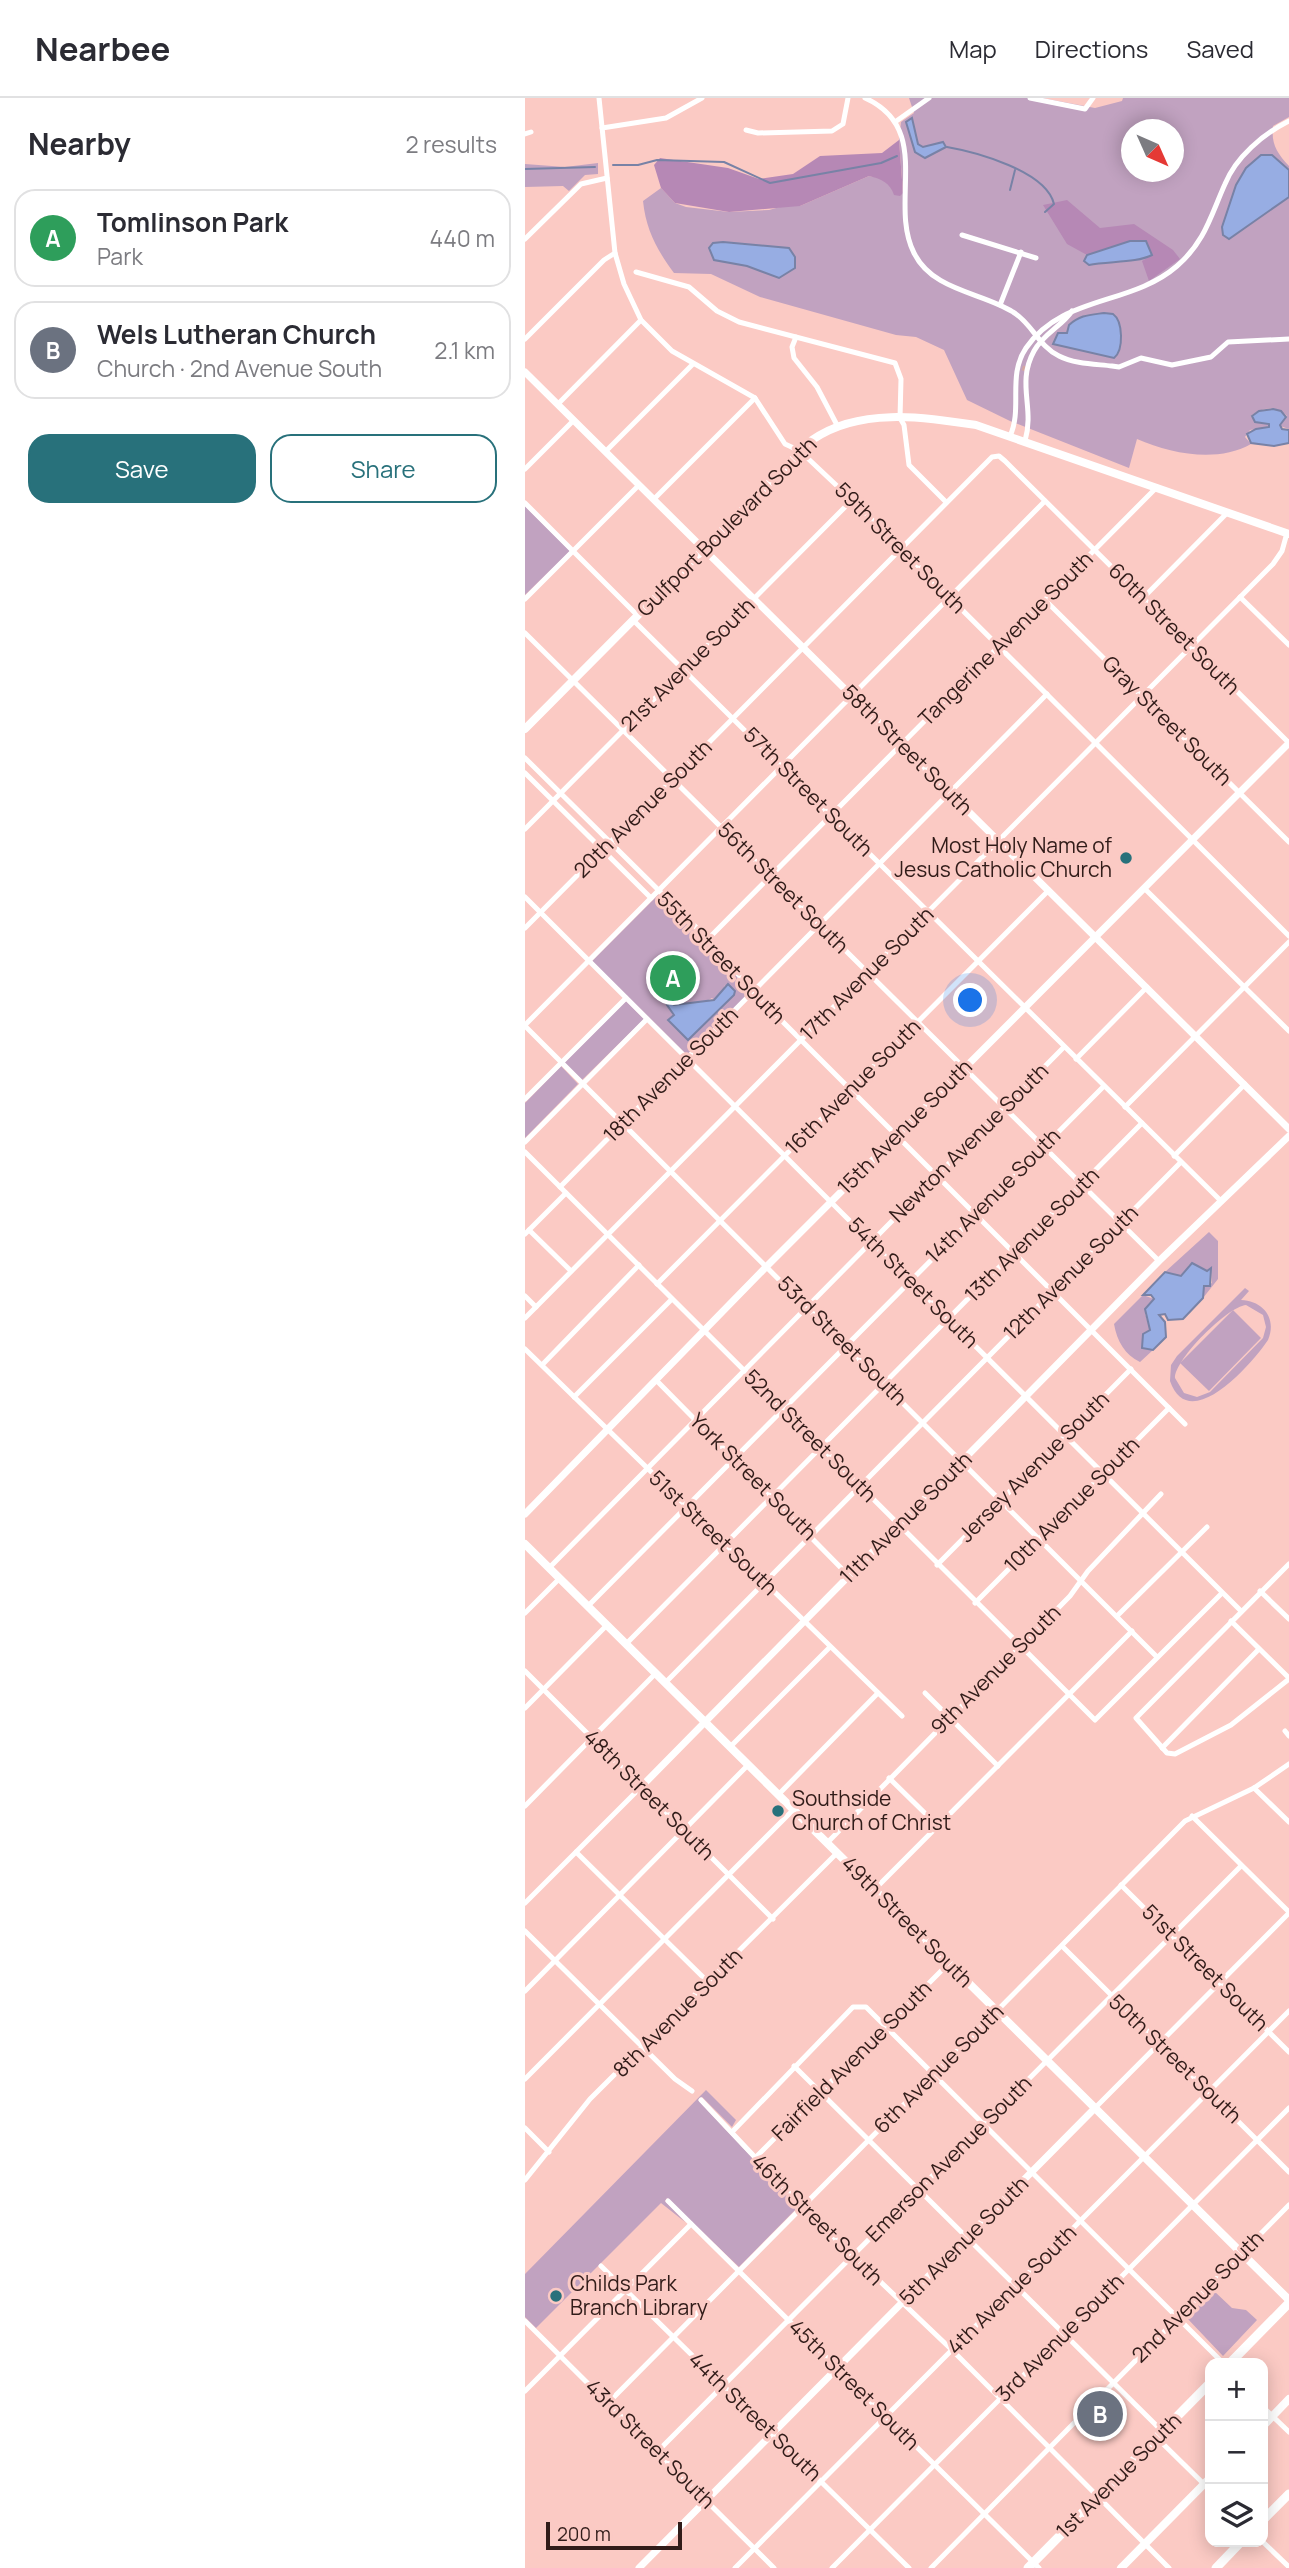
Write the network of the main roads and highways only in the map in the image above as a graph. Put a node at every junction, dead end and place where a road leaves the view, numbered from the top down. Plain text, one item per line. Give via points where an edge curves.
1 (1288, 533) edge
2 (525, 729) edge
3 (525, 1544) edge
4 (1289, 2302) edge
5 (1235, 2358) edge
6 (1205, 2389) edge
7 (1289, 2399) edge
8 (1268, 2421) edge
9 (1205, 2487) edge
10 (1289, 2494) edge
11 (1268, 2515) edge
12 (1236, 2547) edge
13 (1034, 2566) edge
14 (1121, 2568) edge
15 (1216, 2568) edge

1 - 2 main road, Gulfport Boulevard South via 968,424 899,418 837,425 800,451
3 - 4 main road, 49th Street South
4 - 5 main road
6 - 13 main road, 1st Avenue South
7 - 8 main road
9 - 14 main road
10 - 11 main road
12 - 15 main road

